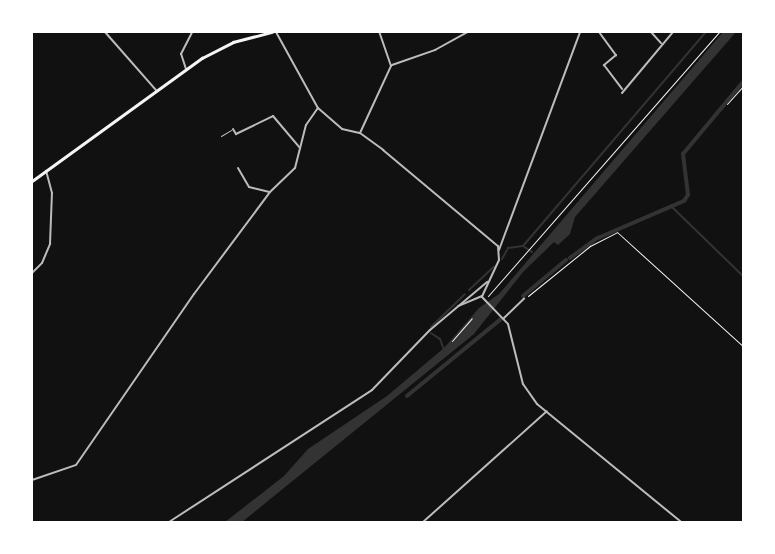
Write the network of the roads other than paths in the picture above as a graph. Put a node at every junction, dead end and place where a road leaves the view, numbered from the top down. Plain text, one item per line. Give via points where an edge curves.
1 (105, 32) edge
2 (192, 32) edge
3 (274, 32) edge
4 (379, 32) edge
5 (467, 32) edge
6 (580, 32) edge
7 (599, 32) edge
8 (651, 32) edge
9 (673, 32) edge
10 (662, 44) junction
11 (391, 66) junction
12 (186, 70) junction
13 (157, 90) junction
14 (318, 108) junction
15 (233, 129) joint
16 (360, 133) junction
17 (236, 134) junction
18 (221, 136) dead end
19 (239, 140) dead end
20 (301, 149) junction
21 (239, 168) dead end
22 (46, 170) junction
23 (32, 181) edge
24 (270, 192) junction
25 (499, 250) junction
26 (32, 273) edge
27 (487, 282) junction
28 (482, 298) junction
29 (524, 299) road end
30 (456, 307) junction
31 (503, 318) junction
32 (547, 411) junction
33 (32, 480) edge
34 (169, 523) edge
35 (423, 523) edge
36 (681, 523) edge

1 - 13 street
2 - 12 street via 181,54
3 - 12 main road via 219,48
3 - 14 street
4 - 11 street
5 - 11 street
6 - 25 street
7 - 10 street via 616,55 604,65 622,91
8 - 10 street
9 - 10 street
11 - 16 street
12 - 13 main road
13 - 22 main road
14 - 16 street via 342,129
14 - 20 street via 306,125
15 - 17 street
15 - 18 lane
16 - 25 street
17 - 19 street
17 - 20 street via 274,117
20 - 24 street via 295,168
21 - 24 street via 249,187
22 - 23 main road
22 - 26 street via 52,193 50,244
24 - 33 street via 76,465
25 - 27 street
27 - 28 street
27 - 30 street
28 - 30 street
28 - 31 street
29 - 31 street
30 - 34 street via 372,390
31 - 32 street via 513,334 528,394
32 - 35 street
32 - 36 street

